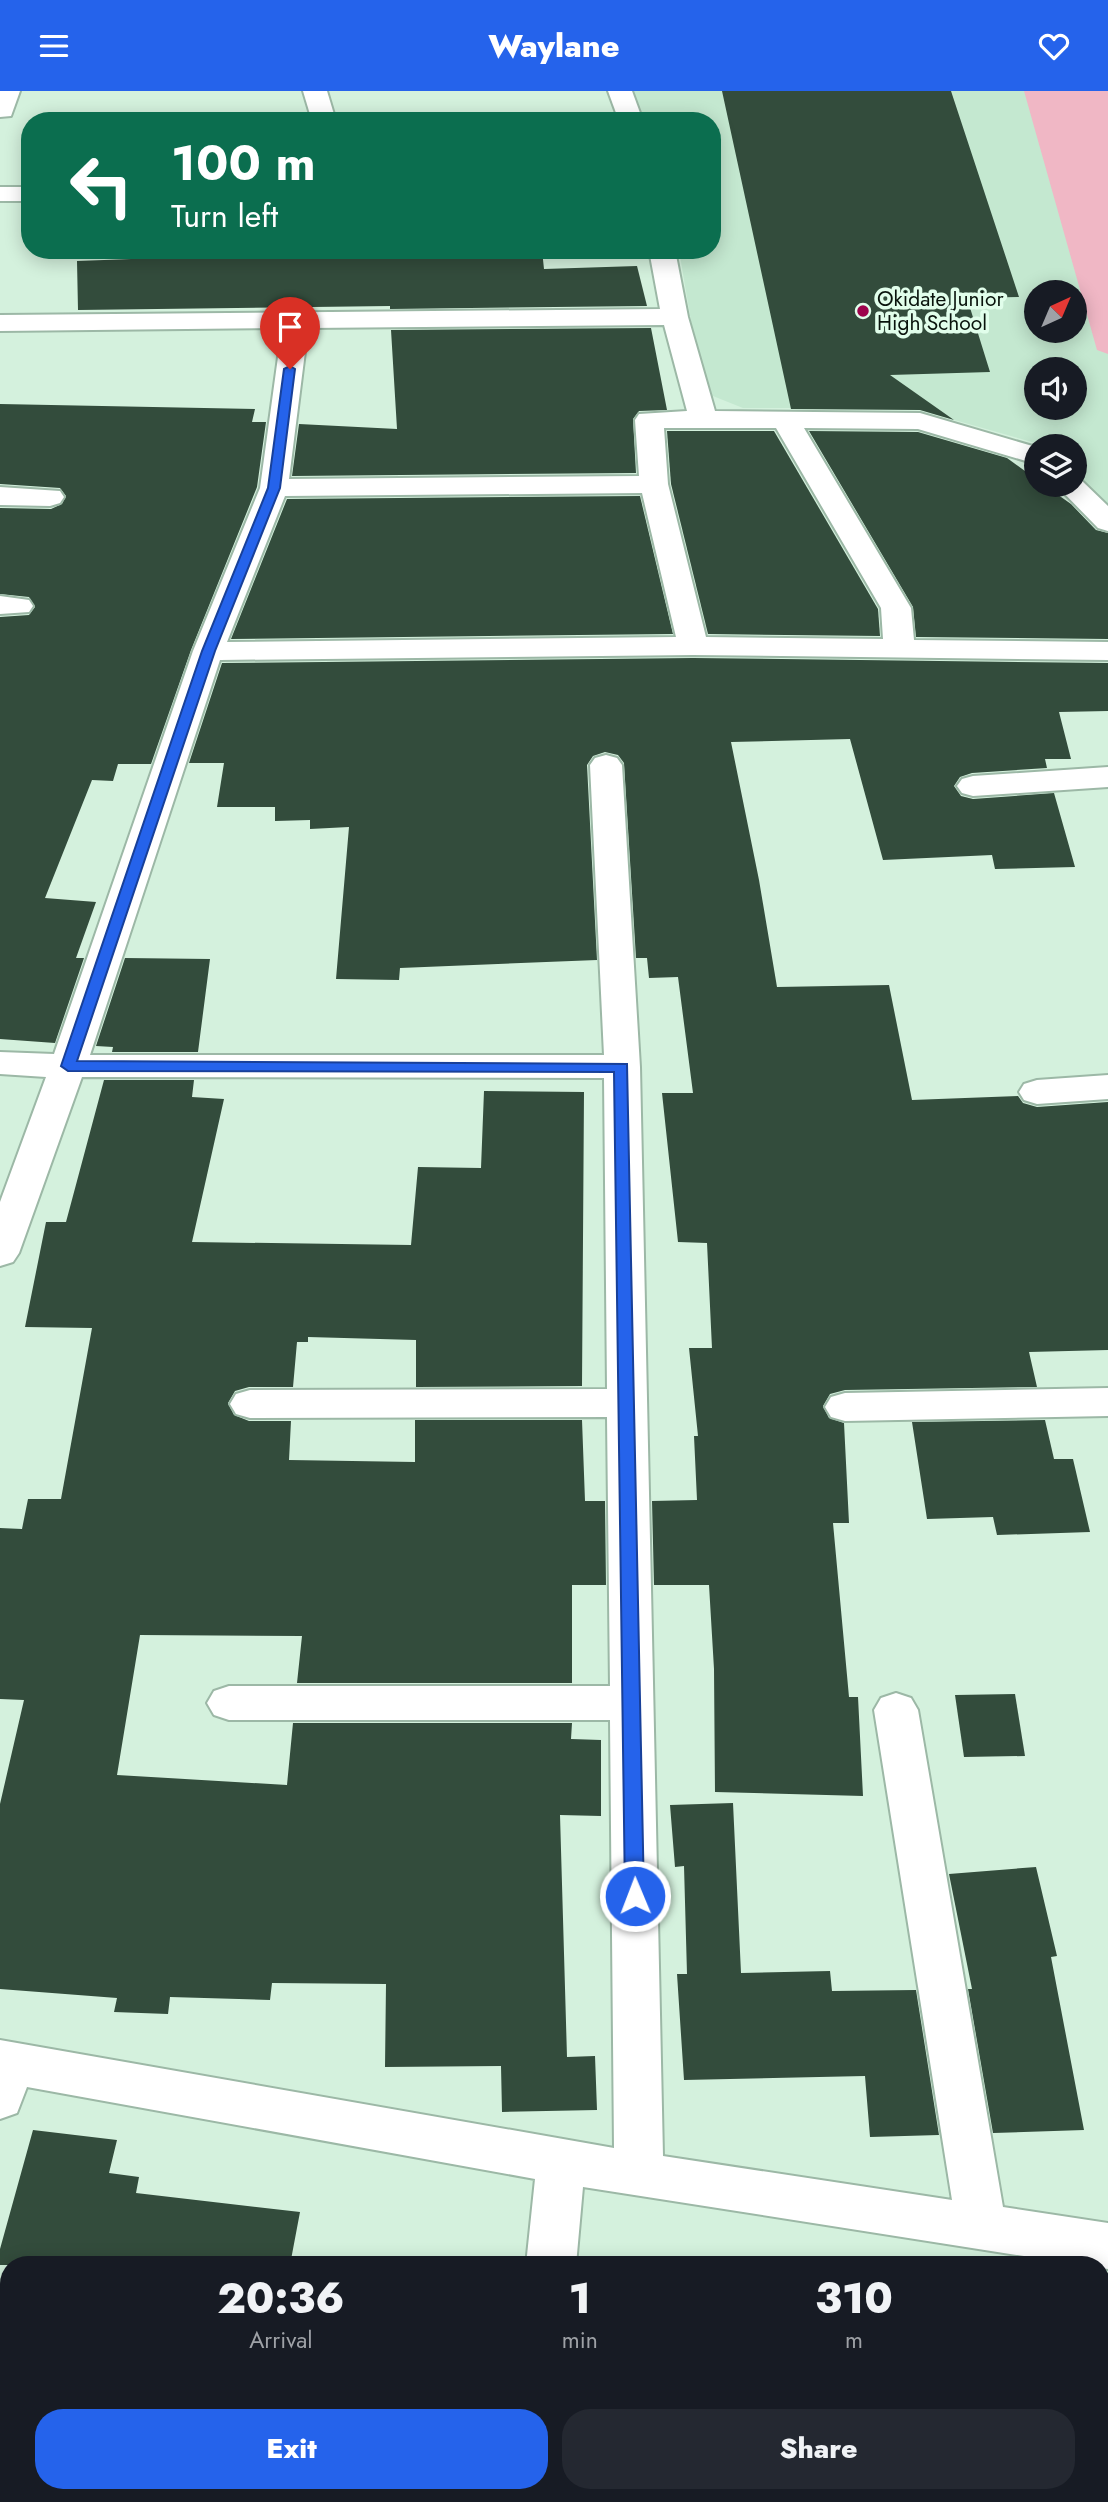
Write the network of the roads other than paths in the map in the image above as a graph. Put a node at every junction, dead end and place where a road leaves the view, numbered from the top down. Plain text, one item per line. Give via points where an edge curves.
1 (315, 91) edge
2 (620, 91) edge
3 (321, 112) edge
4 (628, 112) edge
5 (0, 194) edge
6 (21, 194) edge
7 (664, 259) edge
8 (675, 317) junction
9 (296, 322) junction
10 (0, 323) edge
11 (703, 419) junction
12 (786, 421) junction
13 (1024, 452) edge
14 (654, 484) junction
15 (274, 488) junction
16 (0, 496) edge
17 (50, 497) dead end
18 (1082, 497) edge
19 (1108, 522) edge
20 (693, 646) junction
21 (899, 648) junction
22 (208, 651) junction
23 (1108, 651) edge
24 (606, 765) dead end
25 (1108, 777) edge
26 (973, 786) dead end
27 (0, 1063) edge
28 (68, 1066) junction
29 (622, 1067) junction
30 (1108, 1087) edge
31 (1037, 1092) dead end
32 (0, 1253) edge
33 (1108, 1402) edge
34 (250, 1403) dead end
35 (626, 1403) junction
36 (845, 1407) dead end
37 (229, 1703) dead end
38 (632, 1703) junction
39 (896, 1710) dead end
40 (3, 2074) edge
41 (561, 2162) junction
42 (639, 2173) junction
43 (981, 2226) junction
44 (1108, 2246) edge
45 (552, 2256) edge

1 - 3 street
2 - 4 street
5 - 6 street
7 - 8 street
8 - 9 street
8 - 11 street
9 - 10 street
9 - 15 street
11 - 12 street
11 - 14 street via 649,420
12 - 13 street via 919,421
12 - 21 street via 896,608
14 - 15 street
14 - 20 street
15 - 22 street
16 - 17 street
18 - 19 street
20 - 21 street
20 - 22 street
21 - 23 street
22 - 28 street
24 - 29 street
25 - 26 street
27 - 28 street
28 - 29 street
28 - 32 street
29 - 35 street
30 - 31 street
33 - 36 street
34 - 35 street
35 - 38 street
37 - 38 street
38 - 42 street
39 - 43 street
40 - 41 street
41 - 42 street
41 - 45 street
42 - 43 street
43 - 44 street

